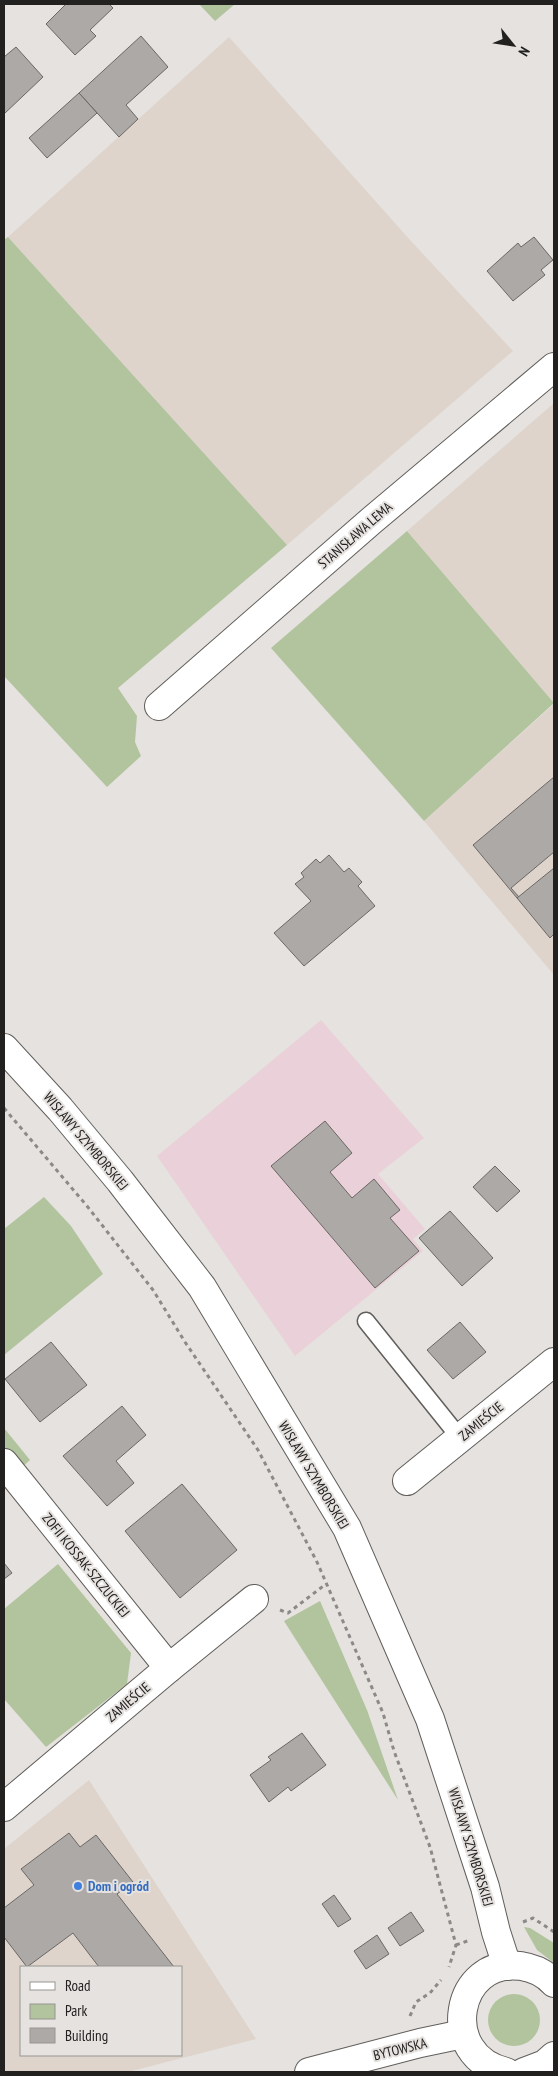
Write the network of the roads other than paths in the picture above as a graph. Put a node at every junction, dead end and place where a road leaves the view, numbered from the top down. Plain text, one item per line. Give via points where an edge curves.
1 (554, 367) edge
2 (159, 706) dead end
3 (4, 1048) edge
4 (366, 1320) dead end
5 (554, 1362) edge
6 (460, 1438) junction
7 (4, 1462) edge
8 (407, 1481) dead end
9 (254, 1599) road end
10 (169, 1668) junction
11 (4, 1807) edge
12 (507, 1966) junction
13 (554, 1983) edge
14 (463, 2034) junction
15 (347, 2068) edge
16 (309, 2072) edge
17 (506, 2072) edge

1 - 2 street, STANISŁAWA LEMA via 370,520
3 - 12 street, WISŁAWY SZYMBORSKIEJ via 120,1181 202,1288 347,1528 430,1719 485,1887
4 - 6 lane
5 - 6 street, ZAMIEŚCIE
6 - 8 street, ZAMIEŚCIE
7 - 10 street, ZOFII KOSSAK-SZCZUCKIEJ
9 - 10 street, ZAMIEŚCIE
10 - 11 street, ZAMIEŚCIE
12 - 13 street via 536,1970
12 - 14 street via 486,1974 470,1991 462,2012
14 - 15 street, BYTOWSKA via 420,2043
14 - 17 street via 476,2056 485,2064
15 - 16 street, BYTOWSKA

